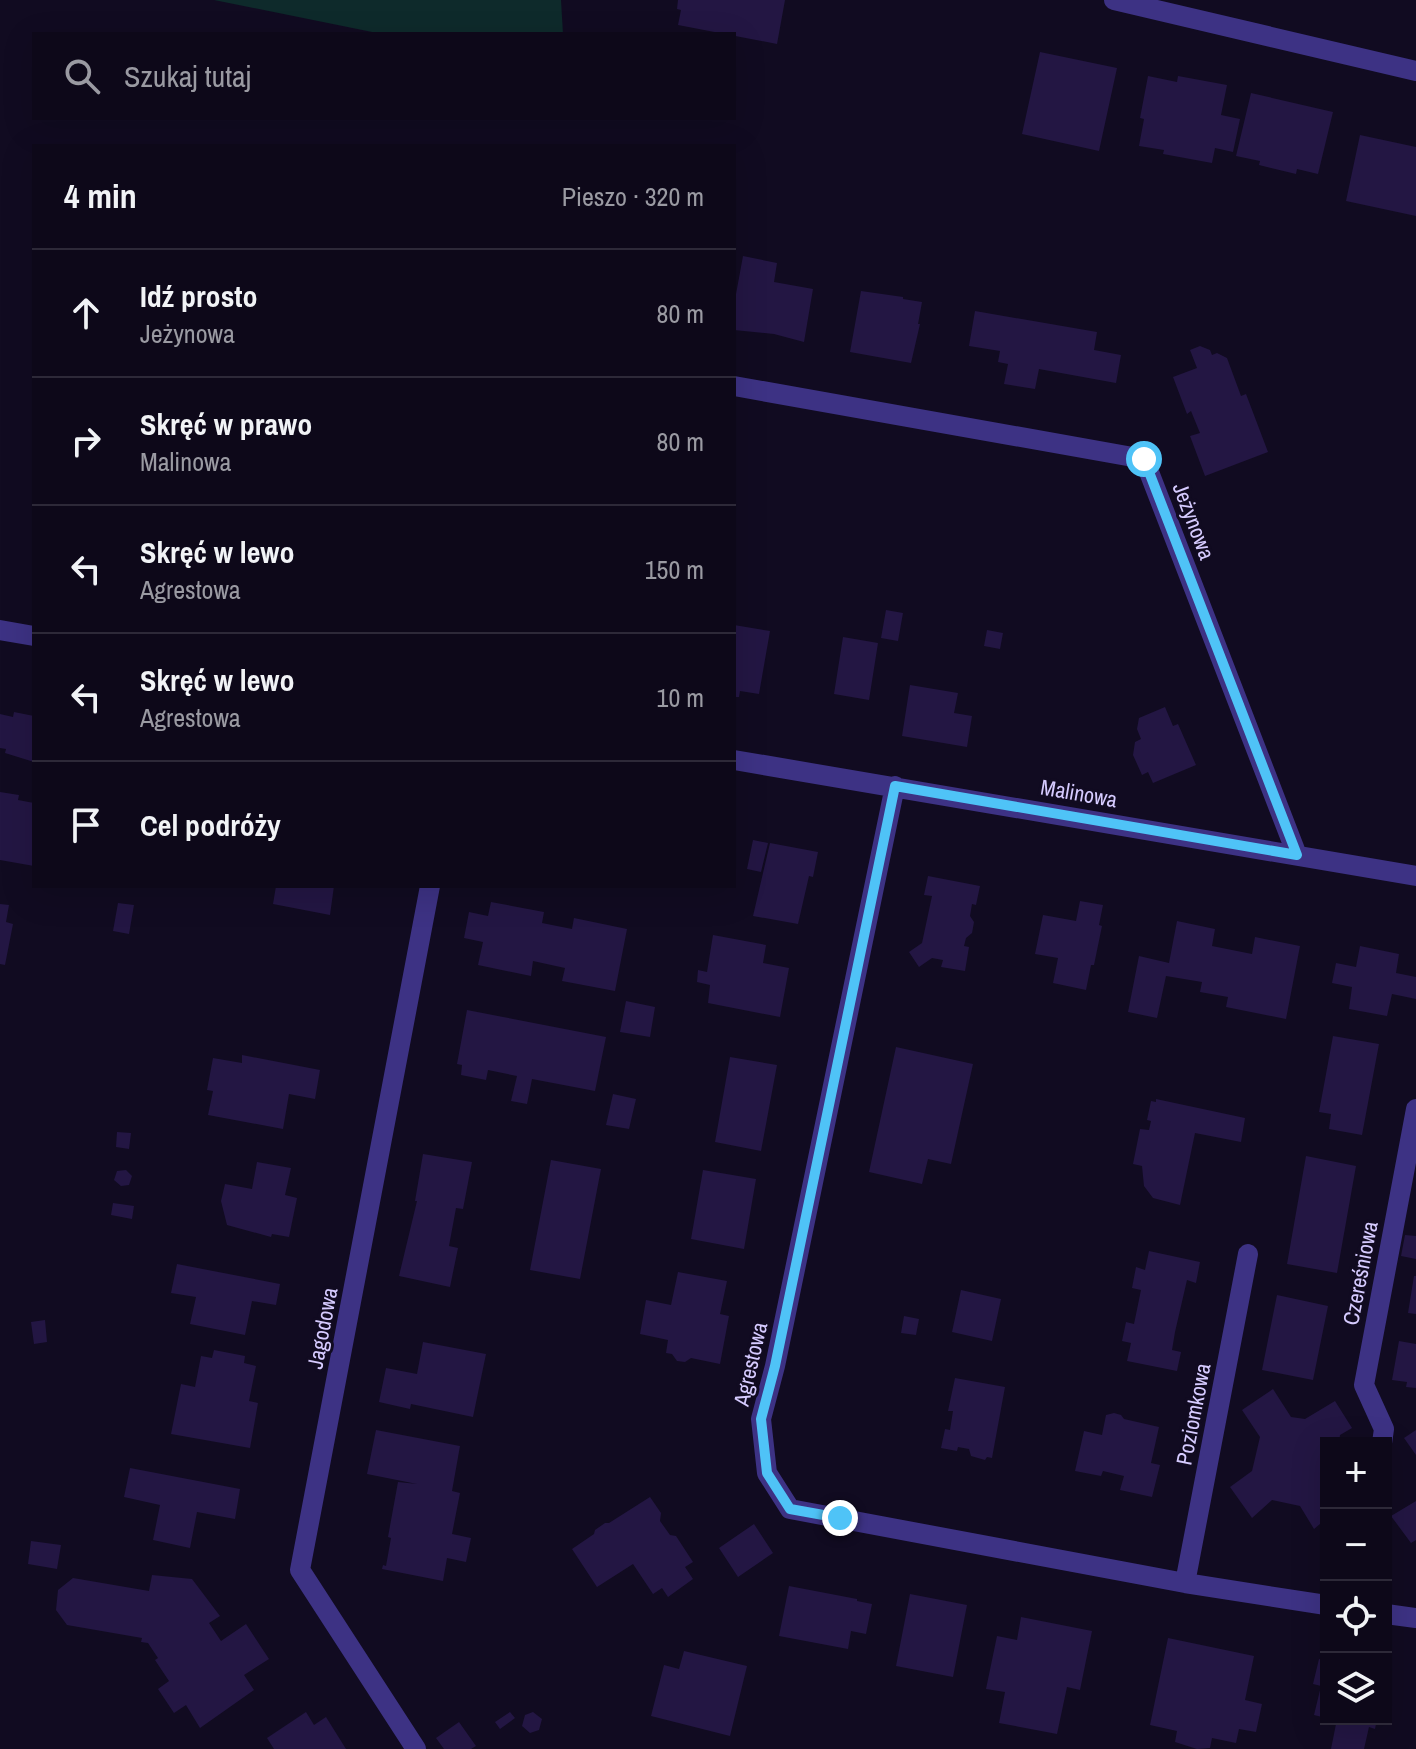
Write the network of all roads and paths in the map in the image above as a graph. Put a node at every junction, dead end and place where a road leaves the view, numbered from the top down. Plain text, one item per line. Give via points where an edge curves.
1 (1114, 0) edge
2 (1416, 71) edge
3 (736, 386) edge
4 (0, 630) edge
5 (32, 636) edge
6 (736, 760) edge
7 (895, 786) junction
8 (1297, 855) junction
9 (1416, 876) edge
10 (430, 888) edge
11 (1416, 1109) edge
12 (1248, 1254) dead end
13 (1383, 1437) edge
14 (1185, 1583) junction
15 (1320, 1604) edge
16 (1392, 1615) edge
17 (1416, 1618) edge
18 (416, 1749) edge

1 - 2 street
3 - 8 street, Jeżynowa via 1144,459
4 - 5 street
6 - 7 street, Malinowa
7 - 8 street, Malinowa
7 - 14 street, Agrestowa via 761,1419 767,1473 790,1509
8 - 9 street, Malinowa
10 - 18 street, Jagodowa via 300,1570
11 - 13 street, Czereśniowa via 1364,1385
12 - 14 street, Poziomkowa
14 - 15 street, Agrestowa
16 - 17 street

